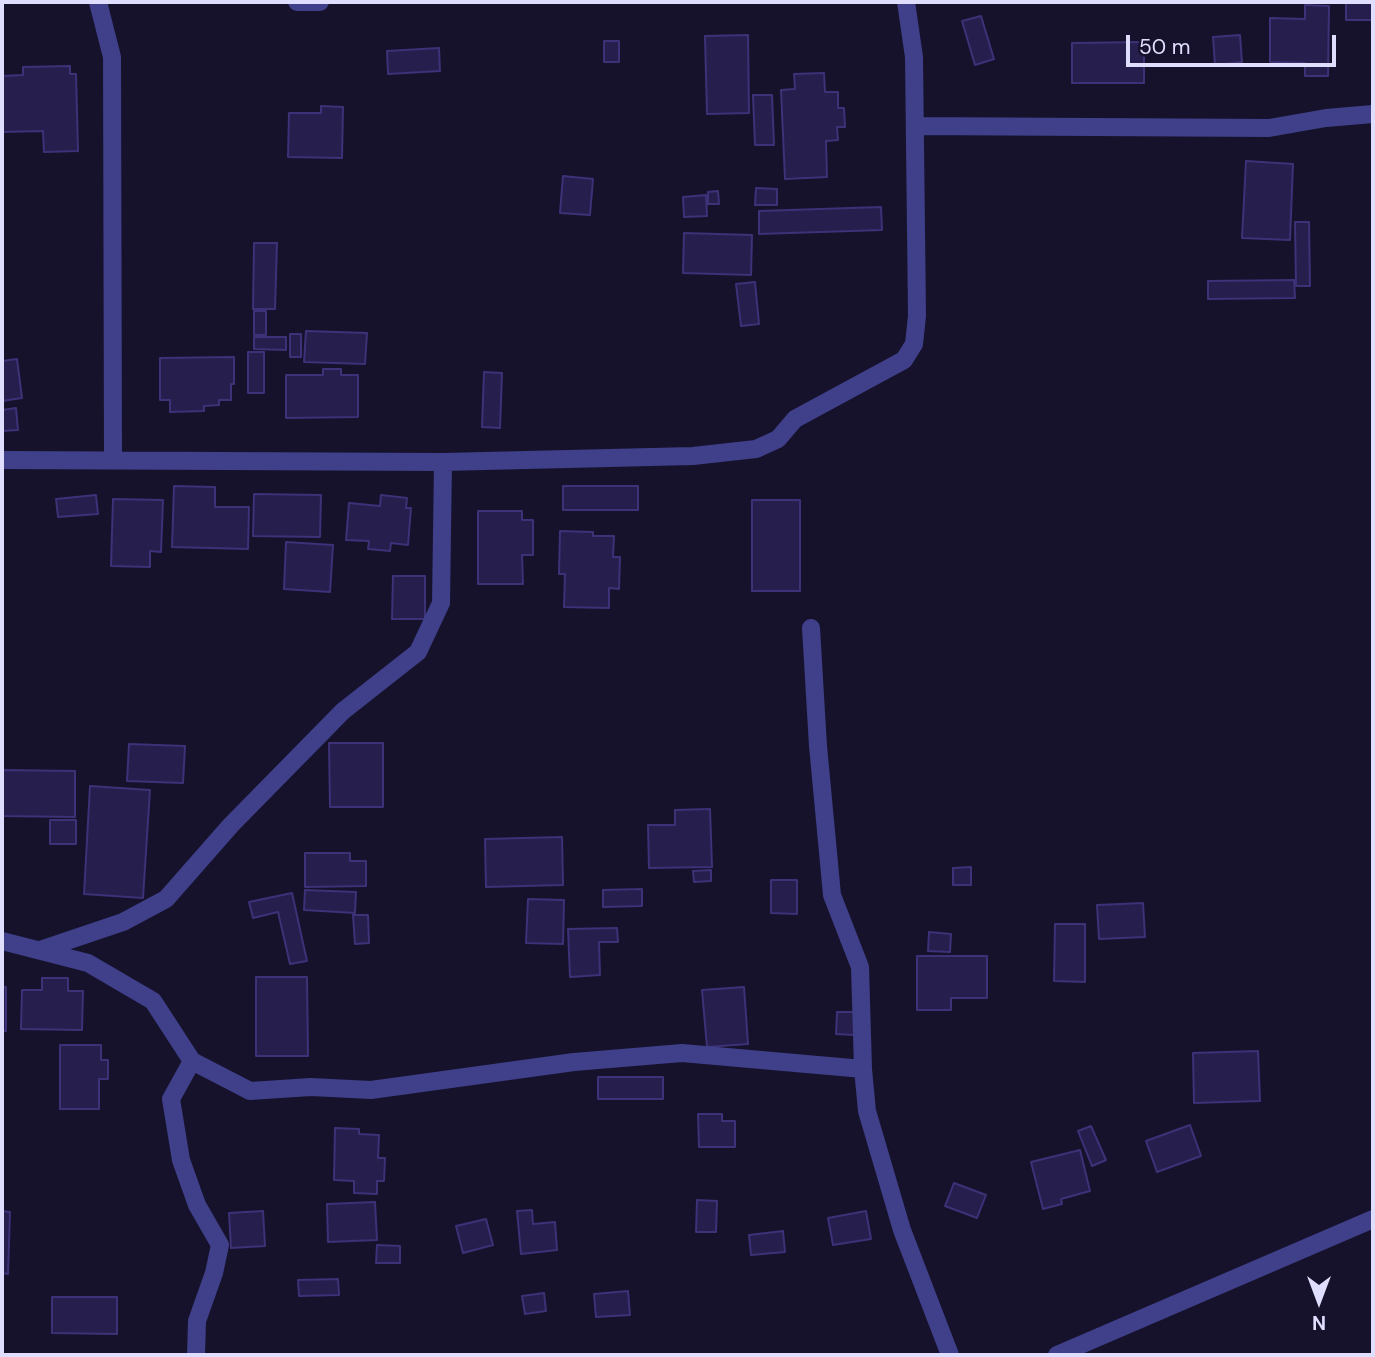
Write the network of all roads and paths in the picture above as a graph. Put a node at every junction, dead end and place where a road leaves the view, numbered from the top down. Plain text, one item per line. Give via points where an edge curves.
1 (98, 2) edge
2 (297, 2) edge
3 (320, 2) edge
4 (906, 2) edge
5 (1373, 114) edge
6 (915, 127) junction
7 (2, 460) edge
8 (113, 460) junction
9 (443, 462) junction
10 (811, 628) dead end
11 (2, 941) edge
12 (40, 950) junction
13 (192, 1061) junction
14 (863, 1069) junction
15 (1373, 1219) edge
16 (196, 1355) edge
17 (950, 1355) edge
18 (1057, 1355) edge

1 - 8 street via 112,57
2 - 3 street
4 - 6 street via 914,57
5 - 6 street via 1269,128
6 - 9 street via 917,317 914,344 904,360 794,419 778,439 756,449 693,456
7 - 8 street
8 - 9 street
9 - 12 street via 441,603 418,652 343,710 166,899 123,922
10 - 14 street via 832,895 860,967
11 - 12 street
12 - 13 street via 88,962 153,1001
13 - 14 street via 250,1091 371,1090 574,1062 682,1053
13 - 16 street via 171,1098 181,1160 197,1205 220,1245 197,1321
14 - 17 street via 867,1111 902,1230
15 - 18 street

